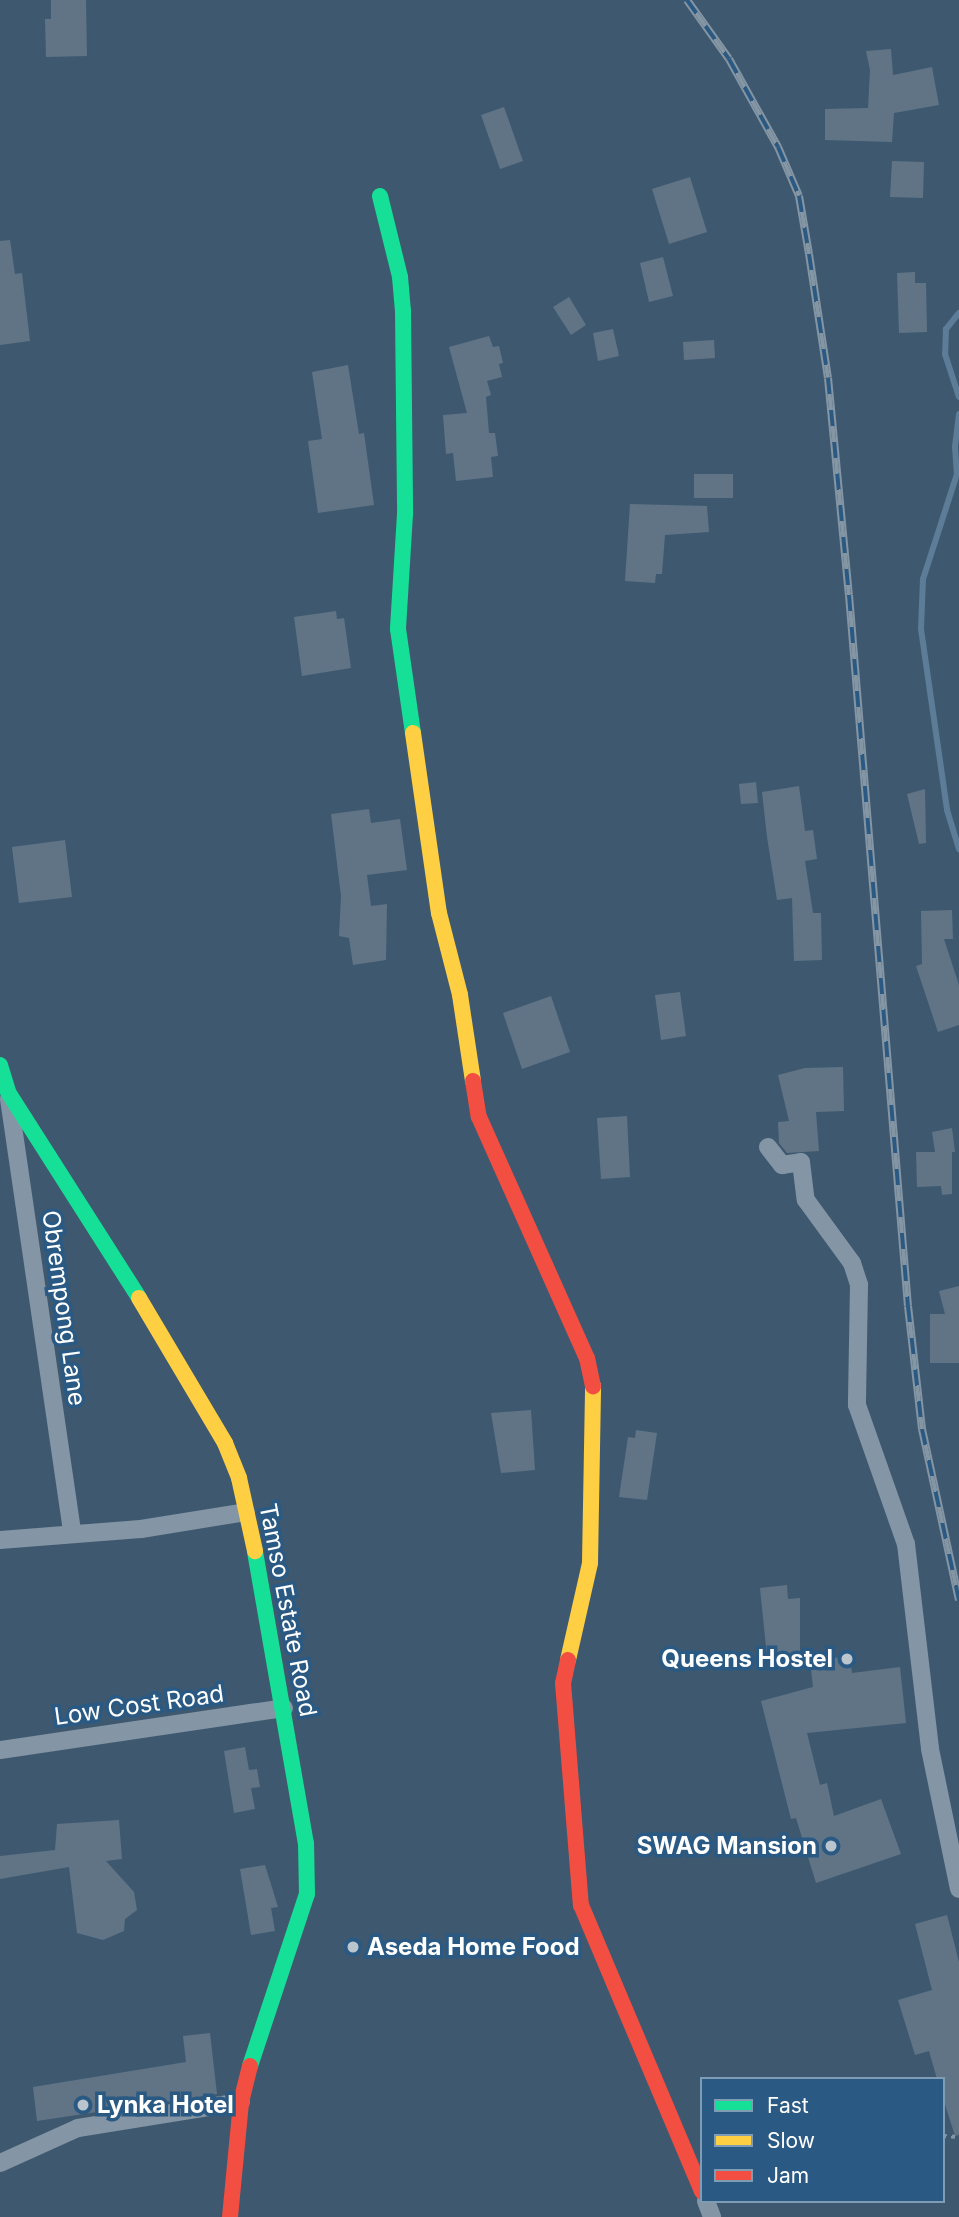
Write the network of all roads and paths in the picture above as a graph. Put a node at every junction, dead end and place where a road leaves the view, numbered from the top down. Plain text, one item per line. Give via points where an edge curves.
1 (380, 196) dead end
2 (0, 1065) edge
3 (8, 1092) junction
4 (768, 1147) dead end
5 (246, 1512) junction
6 (72, 1532) junction
7 (0, 1540) edge
8 (284, 1708) junction
9 (0, 1750) edge
10 (959, 1889) edge
11 (241, 2102) junction
12 (0, 2163) edge
13 (700, 2187) edge
14 (230, 2217) edge

1 - 13 street via 400,277 403,311 405,513 398,629 439,913 460,995 479,1117 587,1358 595,1399 590,1563 564,1684 581,1905
2 - 3 street, Tamso Estate Road
3 - 5 street, Tamso Estate Road via 212,1420 233,1461
3 - 6 street, Obrempong Lane
4 - 10 street via 782,1165 800,1162 806,1200 852,1262 859,1285 857,1405 906,1544 930,1749
5 - 6 street via 150,1528
5 - 8 street, Tamso Estate Road
6 - 7 street
8 - 9 street, Low Cost Road
8 - 11 street, Tamso Estate Road via 306,1844 307,1894 297,1934 260,2028
11 - 12 street via 78,2128
11 - 14 street, Tamso Estate Road

